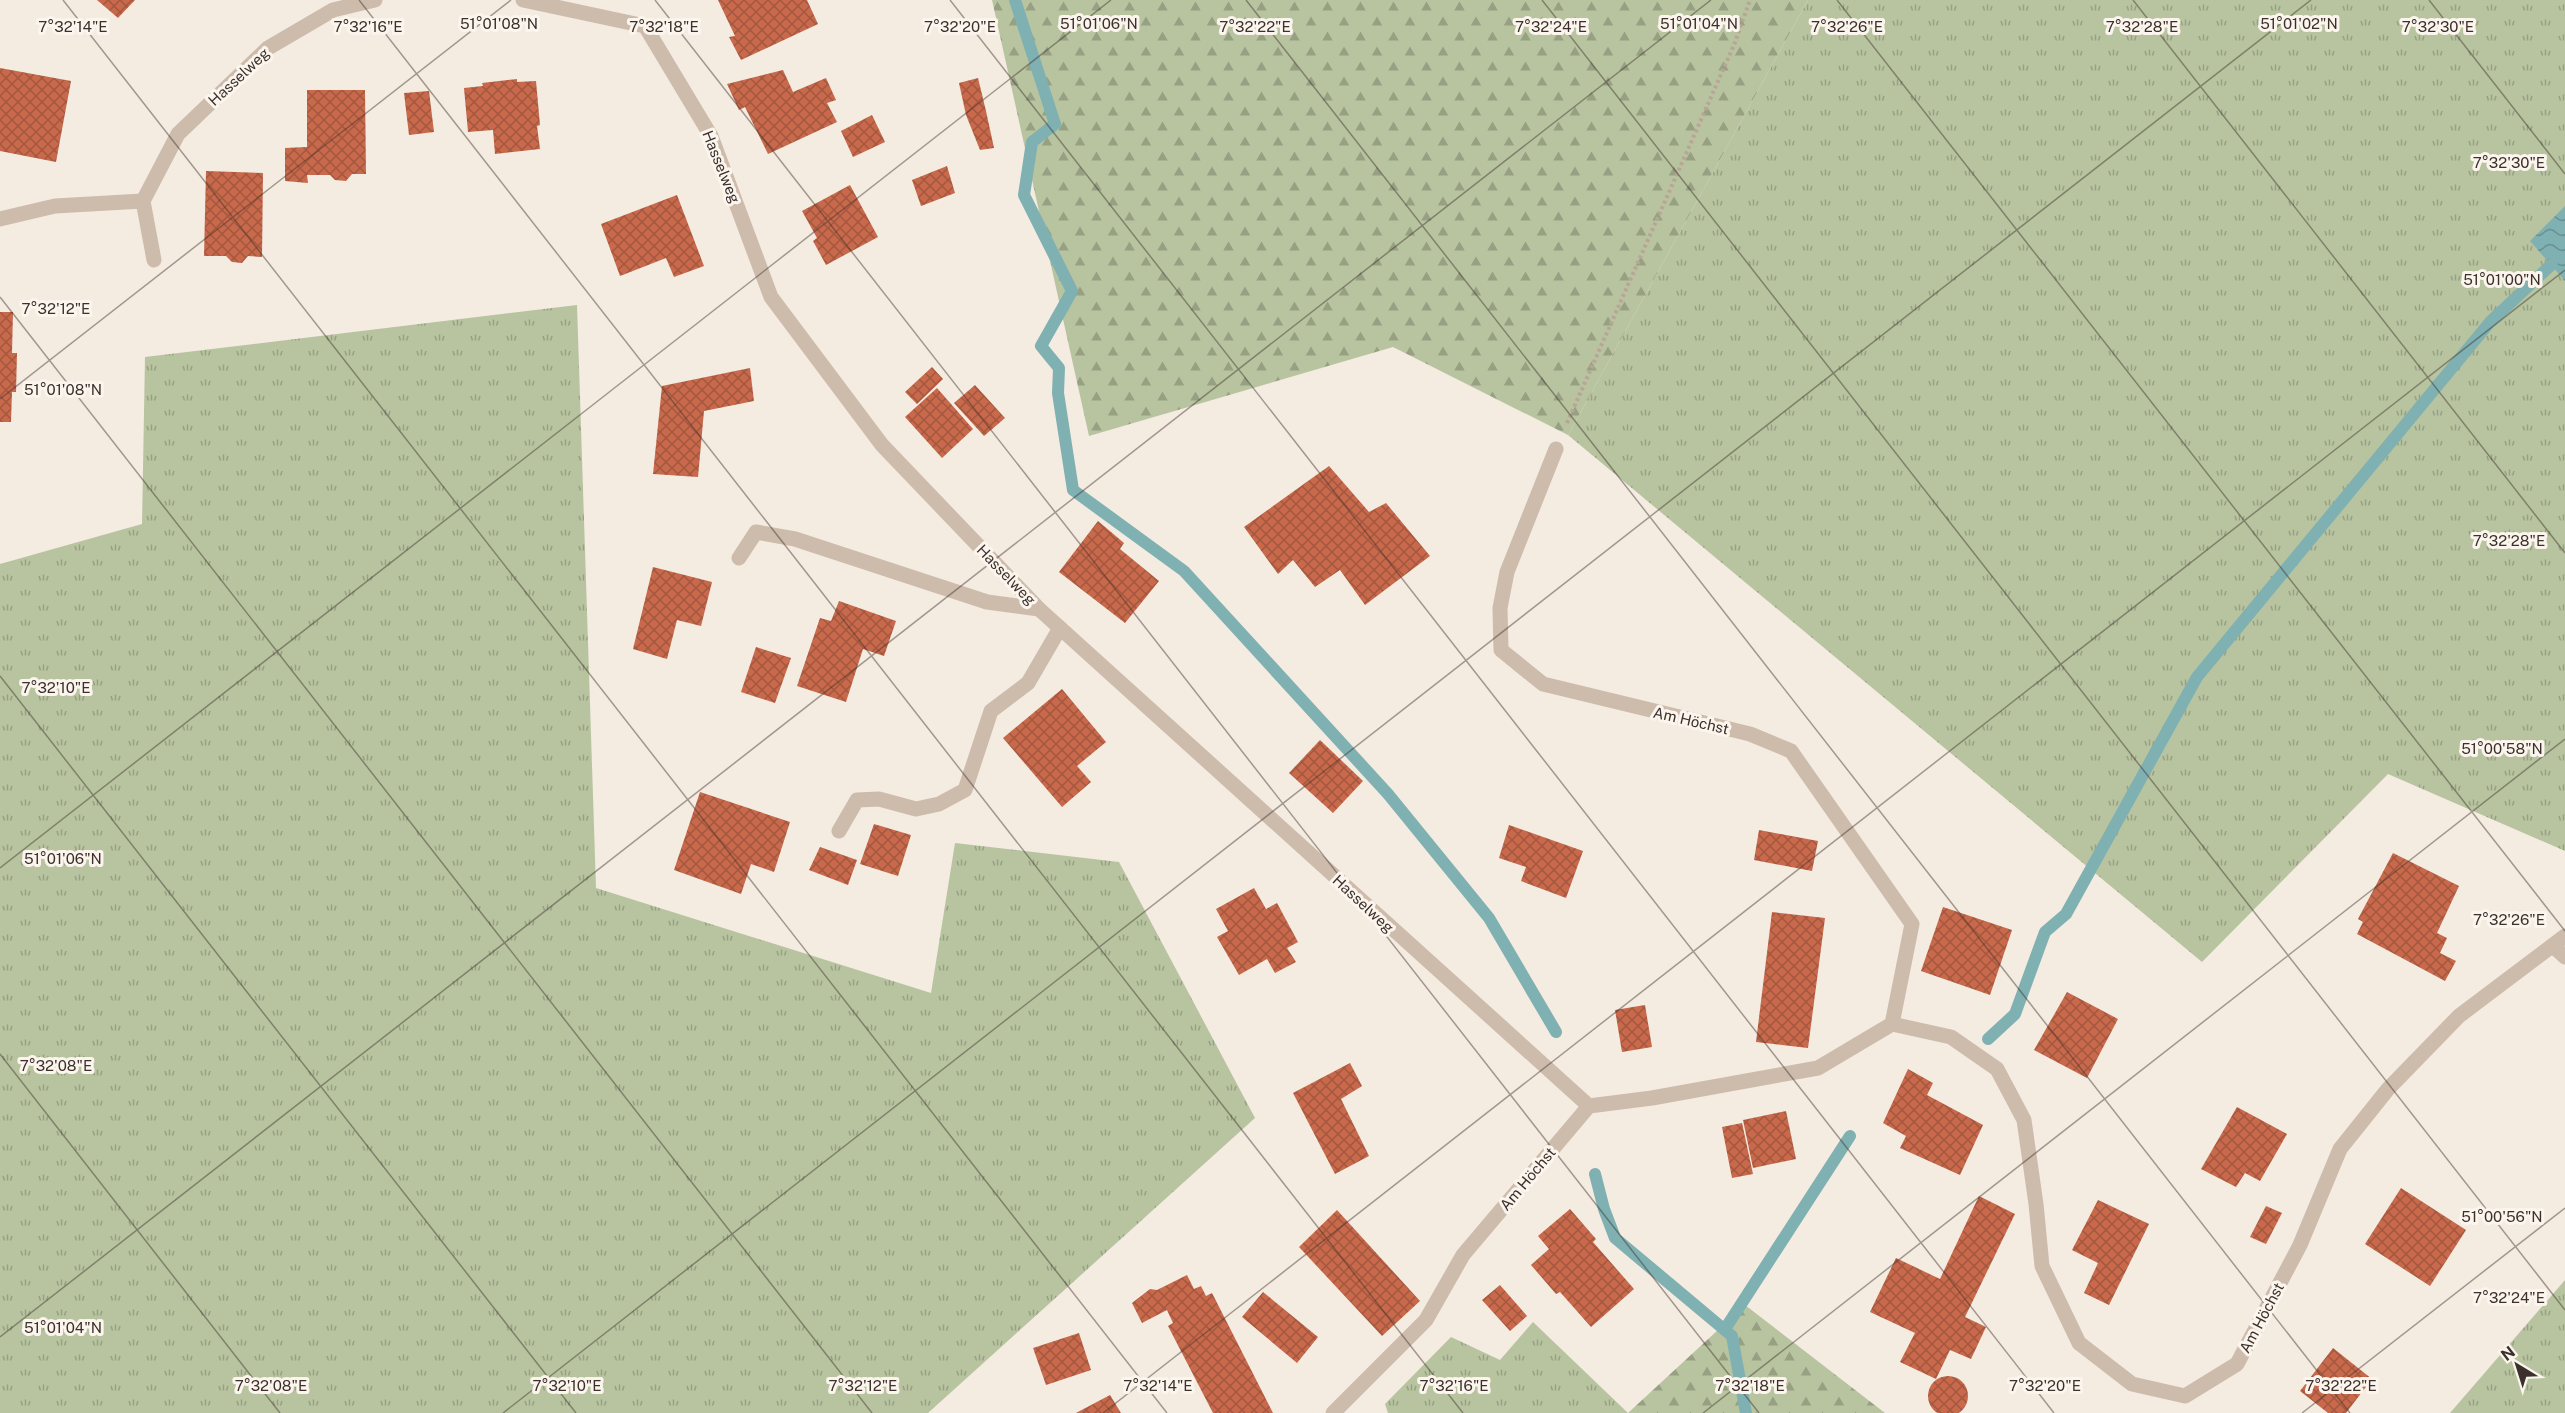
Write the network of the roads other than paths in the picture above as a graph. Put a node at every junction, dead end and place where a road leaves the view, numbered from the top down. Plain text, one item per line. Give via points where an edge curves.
1 (375, 0) edge
2 (523, 0) edge
3 (143, 201) junction
4 (0, 219) edge
5 (154, 260) dead end
6 (1556, 449) road end
7 (739, 558) dead end
8 (1039, 609) junction
9 (1060, 628) junction
10 (839, 831) dead end
11 (2559, 941) edge
12 (2565, 957) edge
13 (1892, 1024) junction
14 (1589, 1106) junction
15 (1334, 1413) edge

1 - 3 street, Hasselweg via 333,10 268,48 178,134
2 - 8 street, Hasselweg via 645,26 711,136 771,297 882,445
3 - 4 street via 56,206
3 - 5 street
6 - 13 street, Am Höchst via 1507,572 1500,608 1501,650 1543,684 1750,734 1791,751 1912,924
7 - 8 street via 756,532 766,533 795,538 987,602
8 - 9 street, Hasselweg
9 - 10 street via 1028,683 991,711 965,790 939,804 916,809 879,799 856,800
9 - 14 street, Hasselweg
11 - 12 street
11 - 13 street, Am Höchst via 2459,1016 2388,1089 2340,1149 2300,1245 2237,1364 2185,1396 2132,1384 2079,1343 2042,1266 2024,1120 1997,1069 1951,1037
13 - 14 street via 1818,1068
14 - 15 street, Am Höchst via 1463,1255 1426,1320

